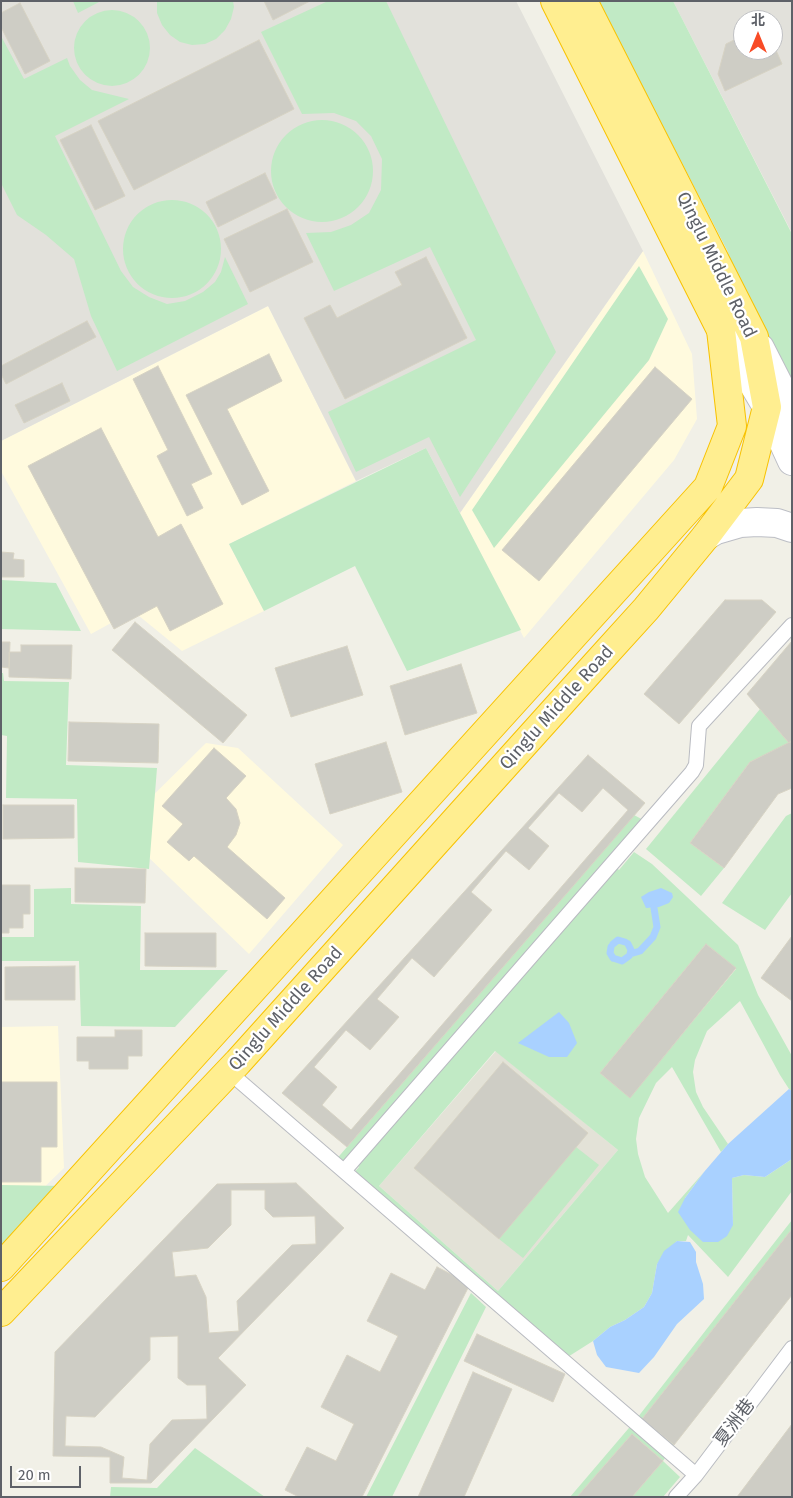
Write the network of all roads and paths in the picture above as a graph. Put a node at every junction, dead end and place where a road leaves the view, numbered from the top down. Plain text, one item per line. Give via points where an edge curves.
1 (555, 1) edge
2 (583, 1) edge
3 (721, 330) junction
4 (779, 409) edge
5 (792, 461) edge
6 (792, 528) edge
7 (706, 536) junction
8 (792, 625) edge
9 (229, 1072) junction
10 (344, 1171) junction
11 (1, 1267) edge
12 (1, 1312) edge
13 (792, 1348) edge
14 (696, 1475) junction
15 (676, 1497) edge

1 - 3 highway, Qinglu Middle Road
2 - 4 highway, Qinglu Middle Road via 754,337
3 - 4 street
3 - 11 highway, Qinglu Middle Road via 732,426 708,487
4 - 5 street
4 - 7 highway, Qinglu Middle Road via 749,479
6 - 7 street via 757,522 740,523
7 - 9 highway, Qinglu Middle Road via 646,609
8 - 10 lane via 698,726 696,765 630,849
9 - 10 lane
9 - 12 highway, Qinglu Middle Road
10 - 14 lane
13 - 14 lane, 夏洲巷
14 - 15 lane, 夏洲巷

